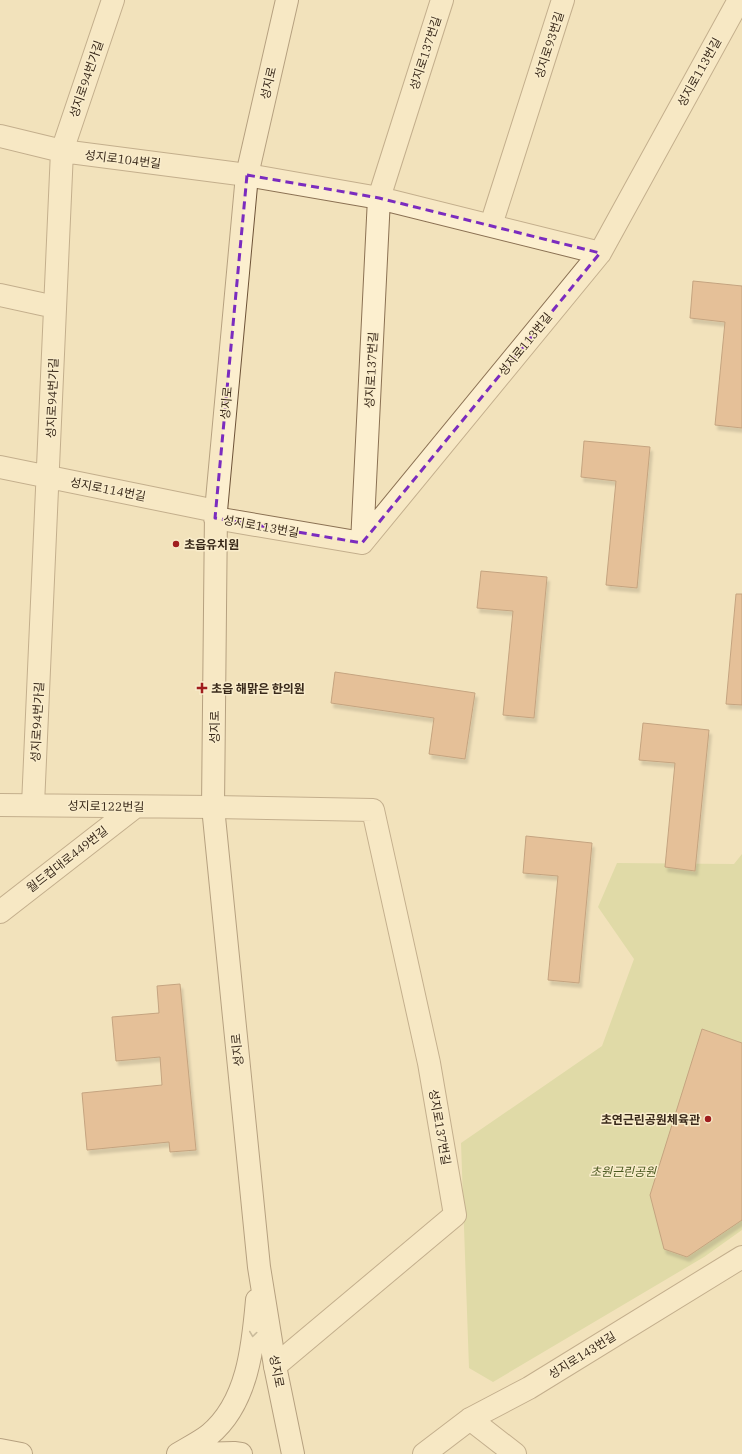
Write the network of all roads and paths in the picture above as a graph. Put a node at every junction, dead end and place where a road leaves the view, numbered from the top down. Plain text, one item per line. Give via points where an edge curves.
1 (113, 0) edge
2 (286, 0) edge
3 (442, 0) edge
4 (563, 0) edge
5 (739, 0) edge
6 (0, 136) edge
7 (62, 151) junction
8 (247, 175) junction
9 (379, 198) junction
10 (491, 225) junction
11 (600, 253) junction
12 (0, 295) edge
13 (55, 307) junction
14 (0, 467) edge
15 (48, 477) junction
16 (215, 514) junction
17 (362, 543) junction
18 (0, 805) edge
19 (33, 805) junction
20 (213, 806) junction
21 (135, 807) junction
22 (373, 810) joint
23 (0, 912) edge
24 (742, 1258) edge
25 (259, 1267) junction
26 (275, 1366) junction
27 (470, 1419) junction
28 (0, 1450) edge
29 (21, 1454) edge
30 (178, 1454) edge
31 (195, 1454) edge
32 (241, 1454) edge
33 (293, 1454) edge
34 (424, 1454) edge
35 (515, 1454) edge

1 - 7 street, 성지로94번가길
2 - 8 street, 성지로
3 - 9 street, 성지로137번길
4 - 10 street, 성지로93번길
5 - 11 street, 성지로113번길
6 - 7 street, 성지로104번길
7 - 8 street, 성지로104번길
7 - 13 street, 성지로94번가길
8 - 9 street, 성지로104번길
8 - 16 street, 성지로
9 - 10 street
9 - 17 street, 성지로137번길
10 - 11 street
11 - 17 street, 성지로113번길
12 - 13 street
13 - 15 street, 성지로94번가길
14 - 15 street, 성지로114번길
15 - 16 street, 성지로114번길
15 - 19 street, 성지로94번가길
16 - 17 street, 성지로113번길
16 - 20 street, 성지로
18 - 19 street, 성지로122번길
19 - 21 street, 성지로122번길
20 - 21 street, 성지로122번길
20 - 22 street, 성지로122번길
20 - 25 street, 성지로
21 - 23 street, 월드컵대로449번길
22 - 26 street, 성지로137번길 via 428,1063 455,1215
24 - 27 street, 성지로143번길 via 529,1388
25 - 26 street, 성지로
25 -> 30 street via 250,1358 242,1388 226,1418 209,1435
26 - 33 street, 성지로
27 - 34 street, 성지로143번길
27 - 35 street
28 - 29 street
31 - 32 street

